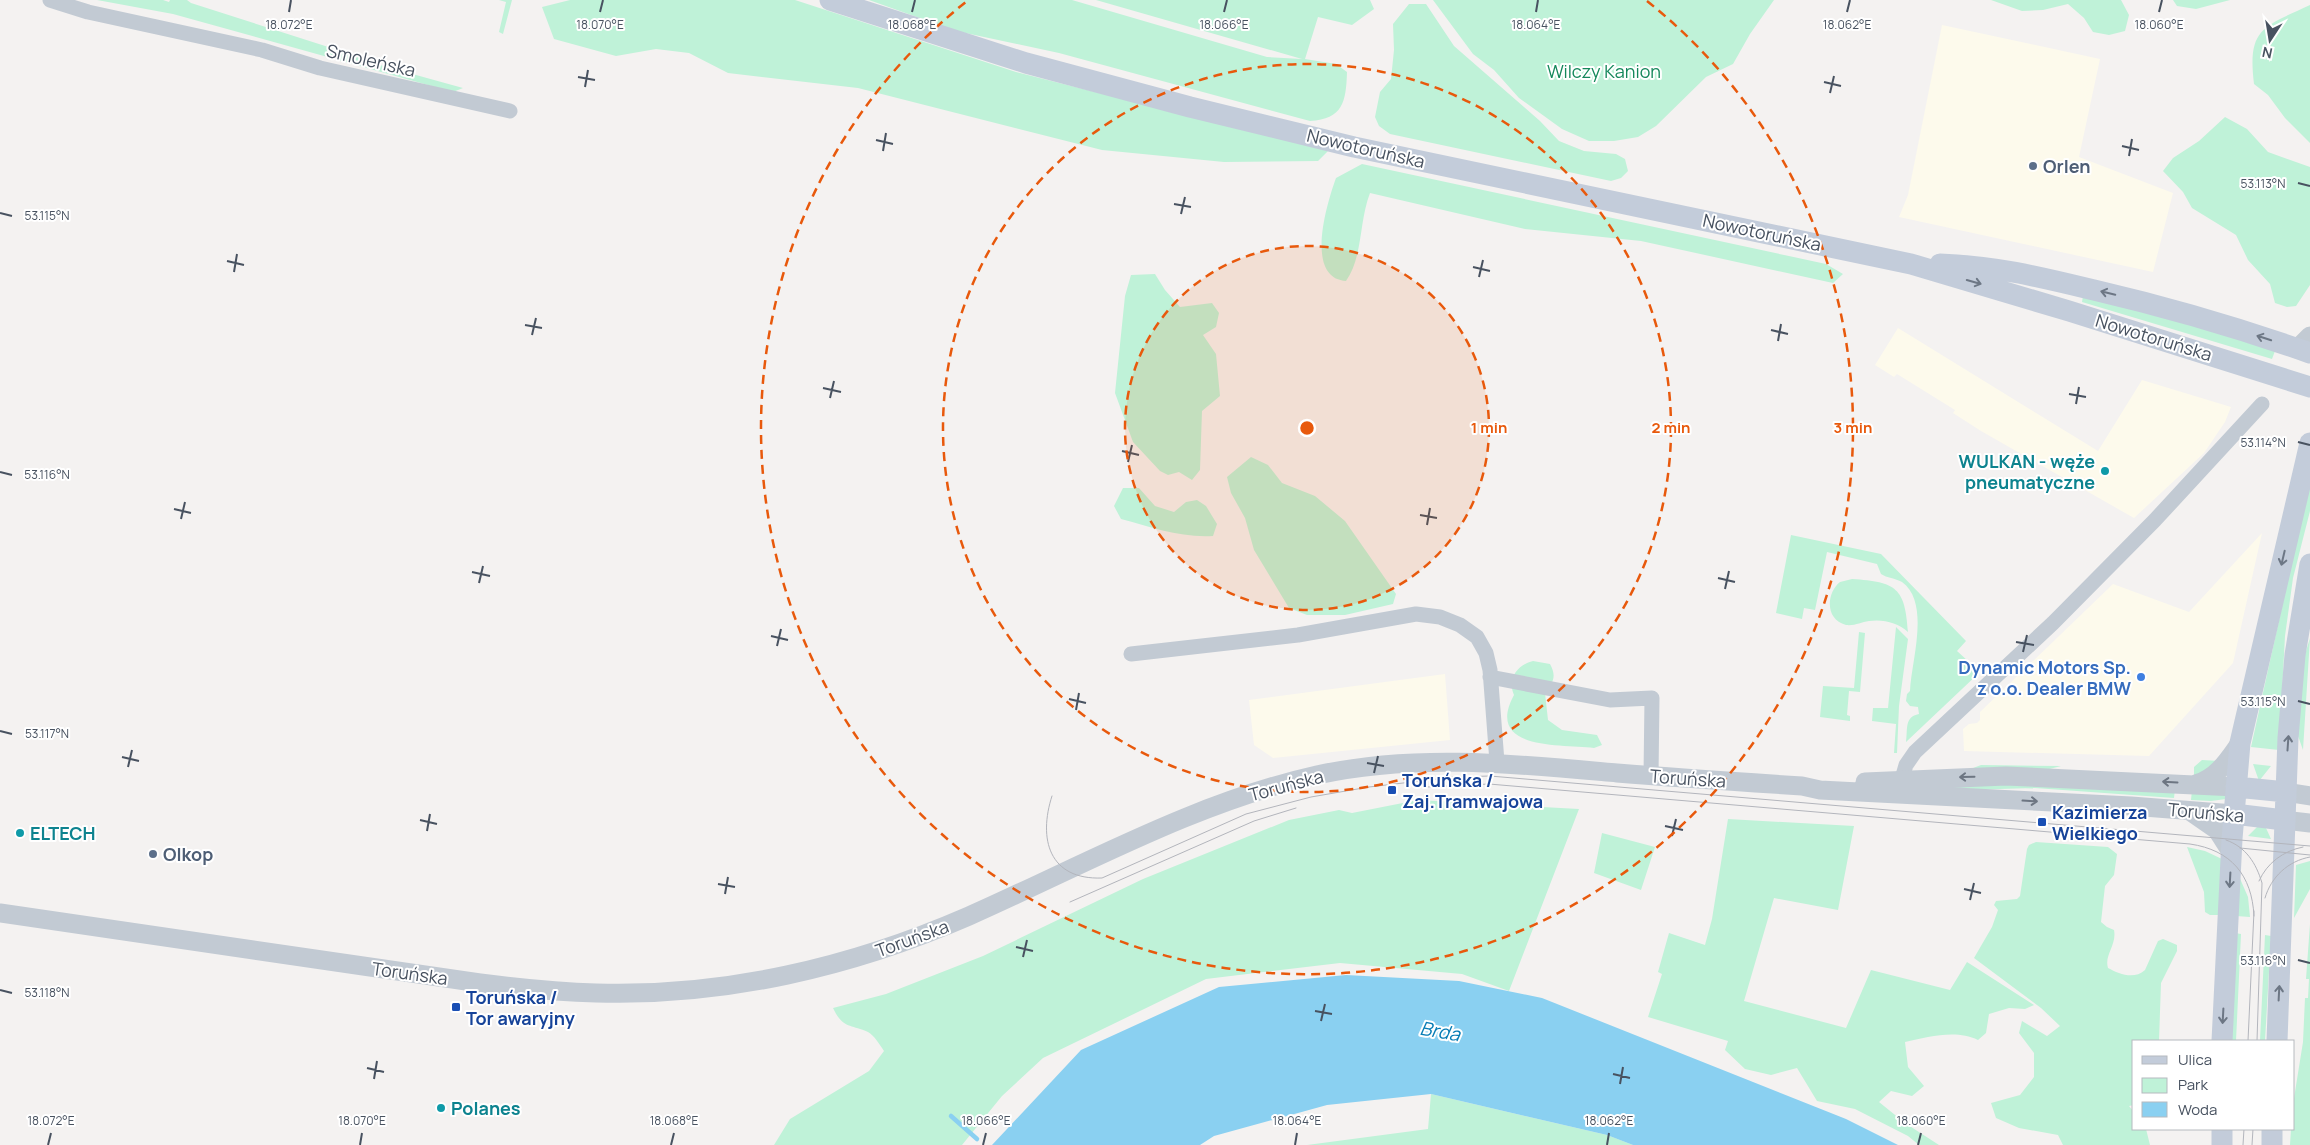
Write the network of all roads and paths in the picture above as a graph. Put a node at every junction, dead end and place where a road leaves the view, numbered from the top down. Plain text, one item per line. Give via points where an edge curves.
1 (50, 0) edge
2 (830, 0) edge
3 (510, 111) dead end
4 (1910, 264) junction
5 (2306, 346) edge
6 (2310, 387) edge
7 (2262, 404) dead end
8 (2310, 443) edge
9 (2310, 564) edge
10 (1131, 654) dead end
11 (1490, 677) junction
12 (2240, 743) junction
13 (1496, 762) junction
14 (1651, 776) junction
15 (2196, 784) junction
16 (1899, 787) junction
17 (2236, 787) junction
18 (2286, 792) junction
19 (2310, 796) edge
20 (2190, 811) junction
21 (2234, 814) junction
22 (2284, 820) junction
23 (2310, 823) edge
24 (2231, 852) junction
25 (0, 913) edge
26 (2222, 1040) edge
27 (2277, 1040) edge
28 (2222, 1130) edge
29 (2272, 1130) edge
30 (2222, 1145) edge
31 (2272, 1145) edge

1 - 3 street, Smoleńska via 88,12 262,50 320,68
2 - 4 main road, Nowotoruńska via 1026,63 1190,107 1364,149
5 -> 4 main road, Nowotoruńska via 2028,274 1979,265
4 -> 6 main road, Nowotoruńska
7 - 16 street via 2149,527 2053,623 1915,752 1906,765
8 -> 12 main road
18 -> 9 main road via 2294,655
10 - 11 street via 1298,635 1416,614 1440,617 1476,637 1486,653
11 - 13 street
11 - 14 street via 1610,700 1652,698
12 - 15 street via 2217,772
12 - 17 main road
13 - 14 street, Toruńska
13 - 25 street, Toruńska via 1418,763 1340,770 1262,789 1213,806 966,917 892,946 790,975 724,987 642,993 551,991
14 - 16 street, Toruńska via 1802,786 1820,790
15 -> 16 street, Toruńska via 2006,776
15 - 17 street, Toruńska
16 -> 20 street, Toruńska
17 - 18 main road, Toruńska
17 - 21 main road
18 - 19 street, Toruńska
18 - 22 main road
20 - 21 street, Toruńska
20 - 24 street via 2217,830
21 - 22 main road, Toruńska
21 - 24 main road
22 - 23 street, Toruńska
27 -> 22 main road
24 -> 26 main road
28 - 30 main road
29 - 31 main road

